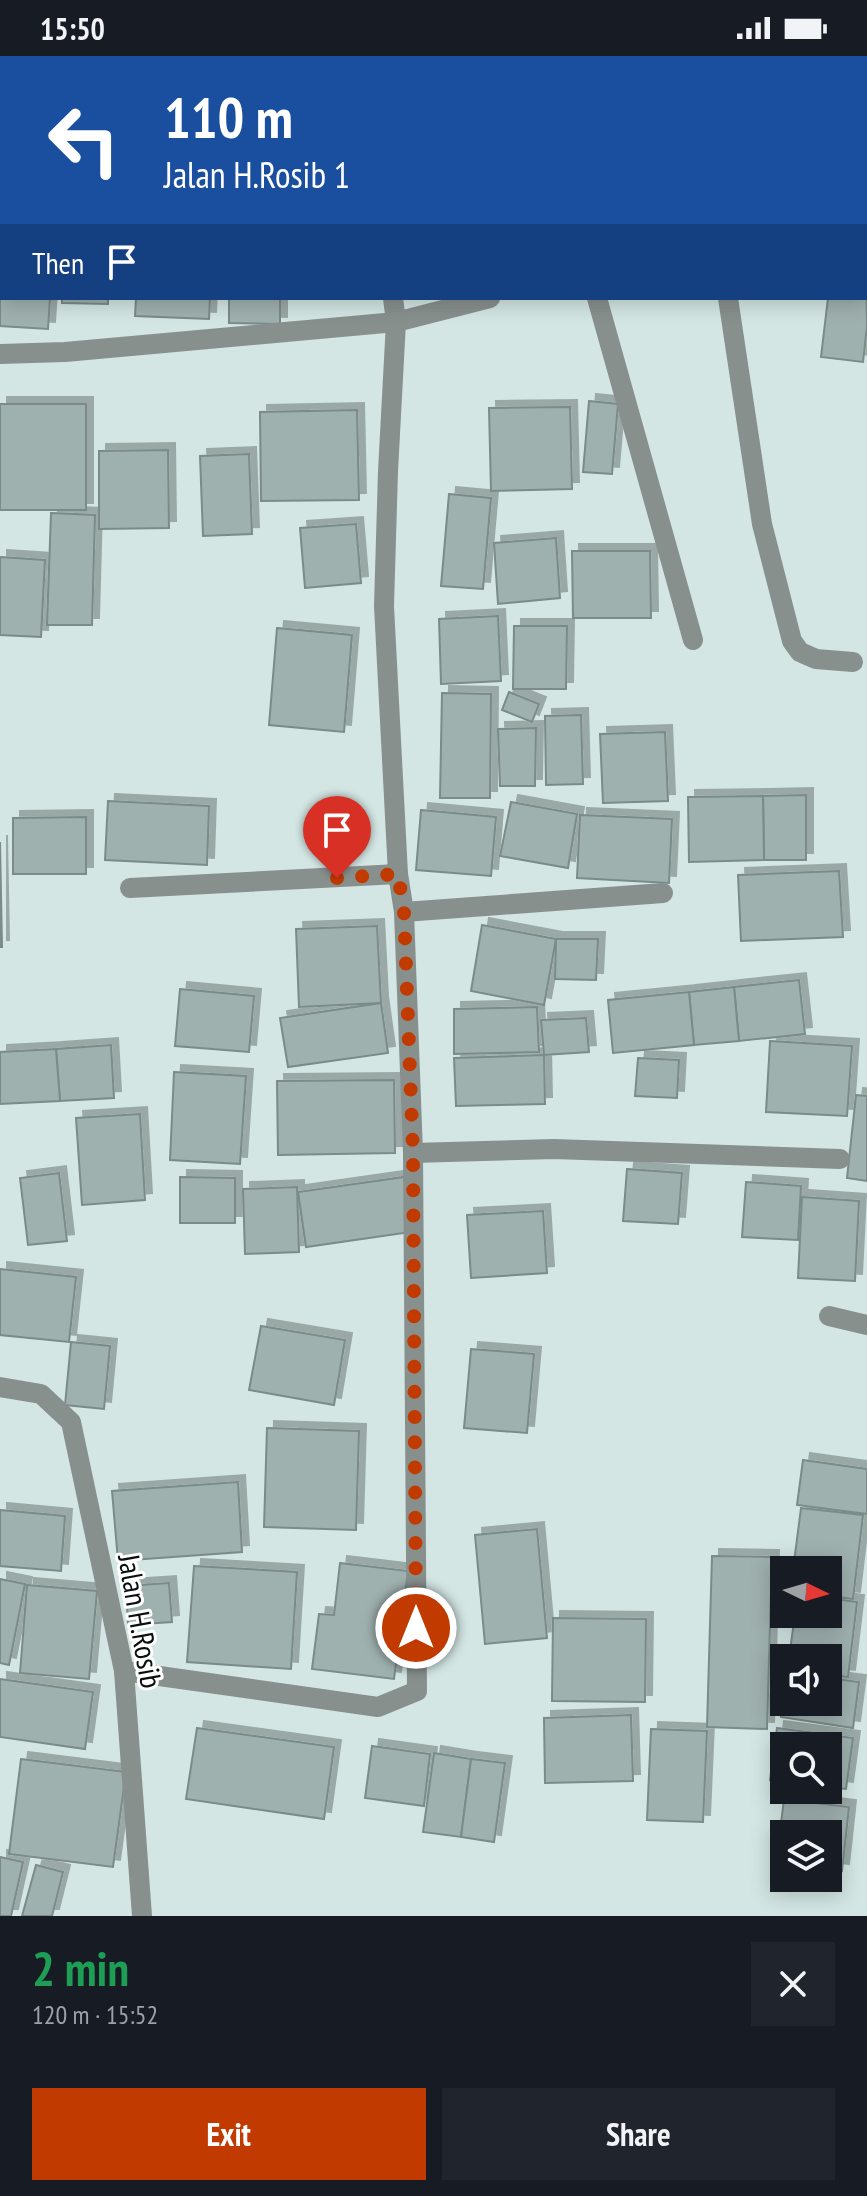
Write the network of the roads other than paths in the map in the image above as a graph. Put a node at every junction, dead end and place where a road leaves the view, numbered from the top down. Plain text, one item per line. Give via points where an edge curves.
1 (393, 300) edge
2 (482, 300) edge
3 (598, 300) edge
4 (728, 300) edge
5 (396, 322) junction
6 (0, 354) edge
7 (693, 640) dead end
8 (853, 662) dead end
9 (398, 874) junction
10 (130, 888) dead end
11 (663, 893) dead end
12 (404, 912) junction
13 (413, 1153) junction
14 (840, 1159) dead end
15 (829, 1316) dead end
16 (867, 1325) edge
17 (0, 1387) edge
18 (124, 1671) junction
19 (142, 1916) edge

1 - 5 street
2 - 5 street
3 - 7 street
4 - 8 street via 762,524 792,641 816,659
5 - 6 street
5 - 9 street via 384,606
9 - 10 street
9 - 12 street
11 - 12 street
12 - 13 street
13 - 14 street via 554,1149
13 - 18 street via 417,1691 378,1707
15 - 16 street
17 - 18 street, Jalan H.Rosib via 41,1394 71,1422
18 - 19 street, Jalan H.Rosib

